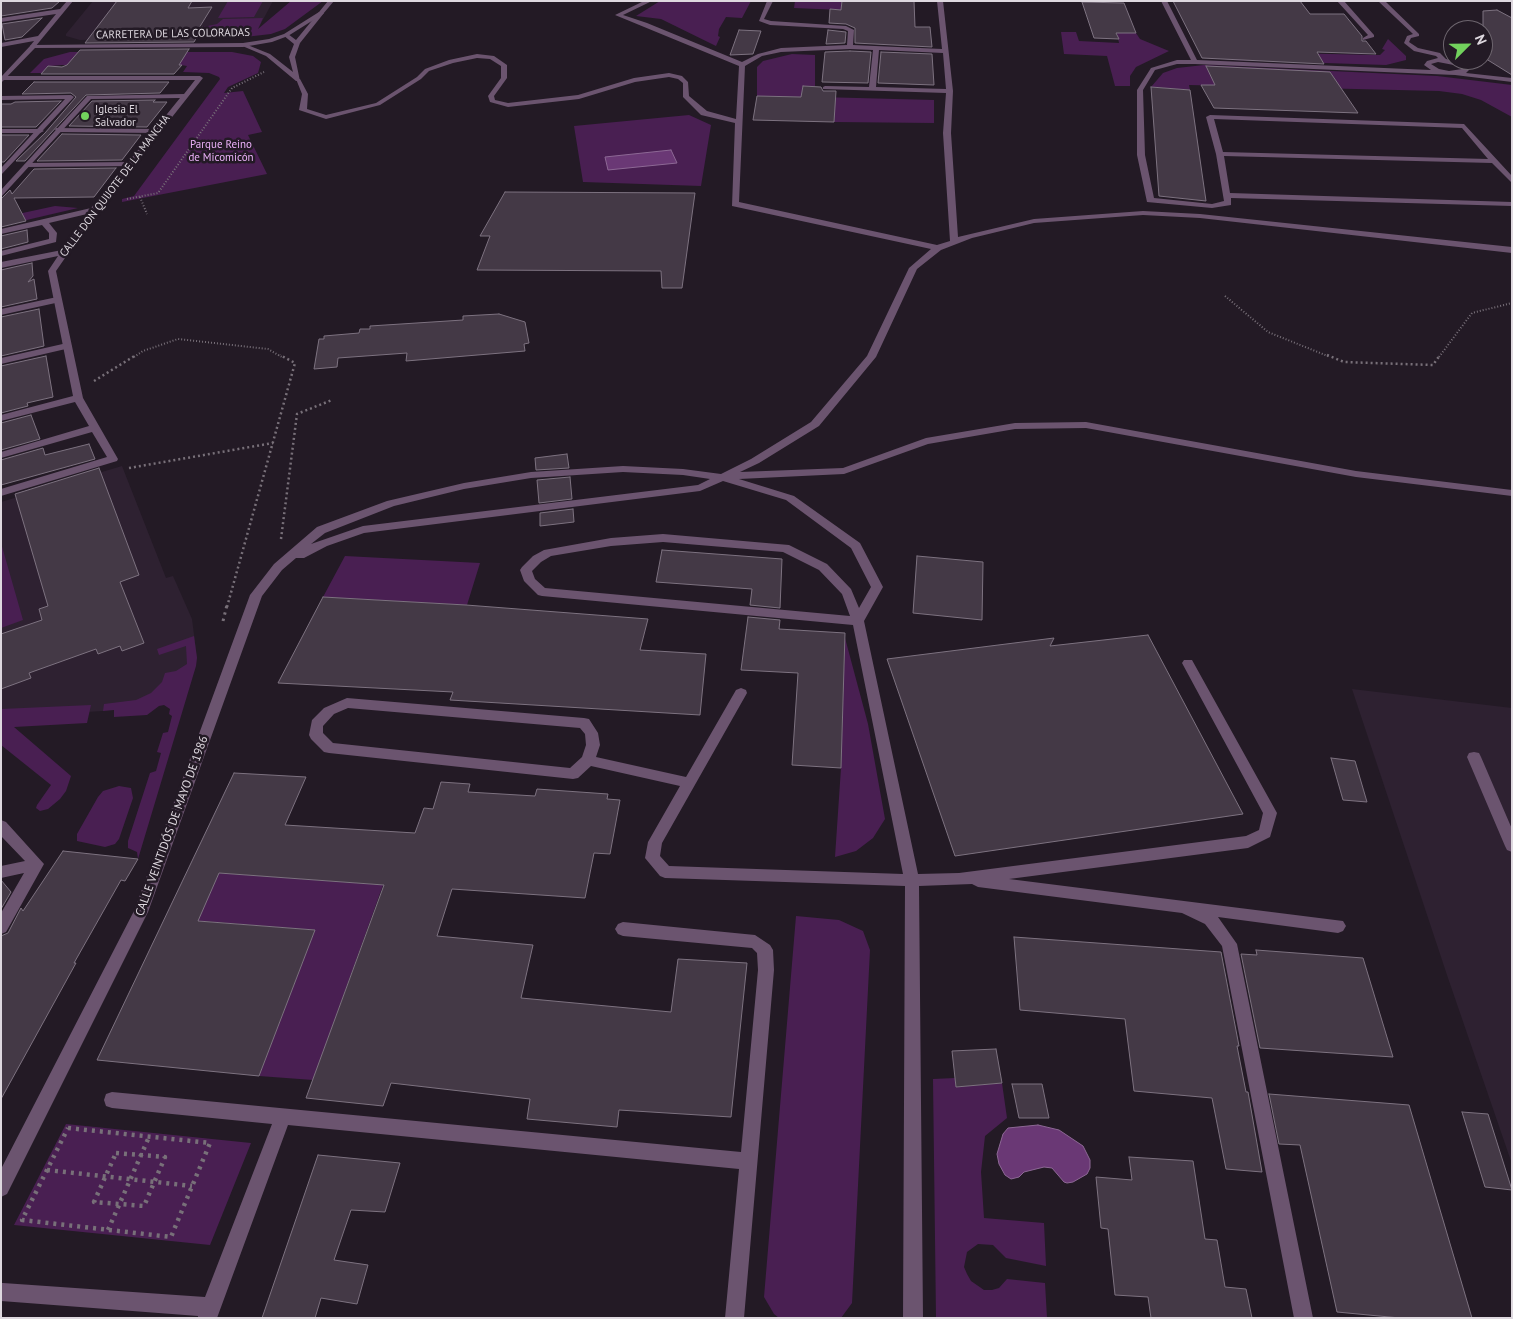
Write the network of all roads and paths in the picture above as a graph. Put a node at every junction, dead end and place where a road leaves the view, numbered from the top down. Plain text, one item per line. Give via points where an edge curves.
1 (70, 1) edge
2 (331, 1) edge
3 (649, 1) edge
4 (770, 1) edge
5 (940, 1) edge
6 (1164, 1) edge
7 (1340, 1) edge
8 (1381, 1) edge
9 (62, 11) junction
10 (321, 12) junction
11 (1, 20) edge
12 (286, 36) junction
13 (39, 38) junction
14 (1365, 39) dead end
15 (270, 42) junction
16 (298, 43) junction
17 (243, 45) junction
18 (1, 46) edge
19 (32, 46) junction
20 (850, 47) junction
21 (876, 48) junction
22 (946, 51) junction
23 (1443, 60) joint
24 (1195, 62) junction
25 (280, 65) junction
26 (742, 65) junction
27 (1427, 65) junction
28 (1390, 70) junction
29 (1465, 70) edge
30 (1479, 70) edge
31 (1452, 74) junction
32 (3, 79) edge
33 (1512, 79) edge
34 (298, 80) junction
35 (825, 88) dead end
36 (872, 89) junction
37 (950, 91) junction
38 (184, 96) junction
39 (1, 98) edge
40 (740, 122) junction
41 (59, 130) junction
42 (1, 131) edge
43 (40, 131) junction
44 (157, 131) junction
45 (1220, 154) junction
46 (1495, 161) junction
47 (130, 164) junction
48 (28, 165) junction
49 (5, 166) edge
50 (1, 173) edge
51 (1512, 181) edge
52 (1227, 195) junction
53 (1, 196) edge
54 (140, 197) junction
55 (102, 201) junction
56 (1512, 204) edge
57 (94, 210) junction
58 (147, 214) dead end
59 (44, 222) junction
60 (1, 232) edge
61 (954, 242) junction
62 (938, 248) junction
63 (1512, 250) edge
64 (64, 252) junction
65 (1, 254) edge
66 (1, 265) edge
67 (1225, 296) dead end
68 (57, 300) junction
69 (1512, 302) edge
70 (1, 312) edge
71 (67, 346) junction
72 (1, 361) edge
73 (77, 395) junction
74 (332, 400) dead end
75 (1, 418) edge
76 (95, 428) junction
77 (273, 443) junction
78 (1, 455) edge
79 (113, 459) junction
80 (720, 477) junction
81 (1, 493) edge
82 (1512, 493) edge
83 (278, 567) junction
84 (858, 621) junction
85 (221, 628) dead end
86 (1188, 664) dead end
87 (741, 693) dead end
88 (1474, 757) dead end
89 (588, 760) junction
90 (689, 783) junction
91 (1, 826) edge
92 (1512, 846) edge
93 (37, 864) junction
94 (1, 872) edge
95 (958, 879) junction
96 (912, 880) junction
97 (1182, 906) junction
98 (1338, 926) dead end
99 (1, 927) edge
100 (623, 929) dead end
101 (112, 1100) dead end
102 (283, 1116) junction
103 (149, 1136) junction
104 (141, 1155) junction
105 (748, 1161) junction
106 (47, 1170) junction
107 (105, 1177) junction
108 (130, 1180) junction
109 (154, 1182) junction
110 (192, 1186) junction
111 (1, 1188) edge
112 (119, 1204) junction
113 (108, 1230) junction
114 (3, 1292) dead end
115 (209, 1313) edge
116 (734, 1318) edge
117 (913, 1318) edge
118 (1304, 1318) edge

1 - 9 street
2 - 10 street, CARRETERA DE LAS COLORADAS
3 - 26 street via 618,15
4 - 20 street via 761,20 770,24 844,27 851,30
5 - 22 street
6 - 24 street
7 - 14 street via 1372,36
8 - 23 street via 1417,35 1409,37 1406,42 1416,50 1438,54
9 - 11 street
9 - 13 street
10 - 12 street, CARRETERA DE LAS COLORADAS
10 - 16 street
12 - 15 street, CARRETERA DE LAS COLORADAS
12 - 16 street
13 - 18 street
13 - 19 street
15 - 17 street, CARRETERA DE LAS COLORADAS
15 - 25 street
16 - 34 street via 292,57
17 - 19 street, CARRETERA DE LAS COLORADAS
17 - 25 street via 268,55
19 - 32 street
20 - 21 street
20 - 26 street via 781,50 760,55
21 - 22 street
21 - 36 street
22 - 37 street
23 - 27 street via 1433,60
24 - 28 street
24 - 52 street via 1177,62 1153,69 1140,90 1140,155 1150,200 1212,206 1228,203
25 - 34 street
25 - 54 path via 232,88 158,193
26 - 40 street
27 - 28 street
27 - 31 street
28 - 31 street
29 - 31 street
30 - 33 street
31 - 33 street
32 - 38 street, CALLE DON QUIJOTE DE LA MANCHA via 200,78
34 - 40 street via 305,94 303,110 326,116 378,104 428,70 452,61 492,57 505,68 504,78 491,96 492,101 508,105 579,97 634,80 669,75 680,77 686,83 686,98 704,113
35 - 36 street
36 - 37 street
37 - 61 street via 947,133
38 - 41 street via 89,97
38 - 44 street, CALLE DON QUIJOTE DE LA MANCHA
39 - 43 street via 71,97
40 - 62 street via 735,204
41 - 44 street
41 - 48 street
42 - 43 street
43 - 49 street
44 - 47 street, CALLE DON QUIJOTE DE LA MANCHA
45 - 46 street
45 - 46 street via 1210,117 1464,126
45 - 52 street
46 - 51 street
47 - 48 street
47 - 55 street, CALLE DON QUIJOTE DE LA MANCHA
48 - 53 street
49 - 50 street
52 - 56 street
54 - 55 path
54 - 58 path
55 - 57 street, CALLE DON QUIJOTE DE LA MANCHA
57 - 59 street
57 - 64 street, CALLE DON QUIJOTE DE LA MANCHA
59 - 60 street
59 - 65 street via 53,233 53,240
61 - 62 street
61 - 63 street via 1034,221 1143,213 1200,216
62 - 80 street via 913,268 871,357 815,424 755,461
64 - 66 street
64 - 68 street, CALLE DON QUIJOTE DE LA MANCHA via 52,271
67 - 69 path via 1268,332 1344,362 1434,365 1472,314
68 - 70 street
68 - 71 street, CALLE DON QUIJOTE DE LA MANCHA
71 - 72 street
71 - 73 street, CALLE DON QUIJOTE DE LA MANCHA
73 - 75 street
73 - 76 street, CALLE DON QUIJOTE DE LA MANCHA
73 - 77 path via 142,351 178,339 268,349 295,363
74 - 83 path via 297,414
76 - 78 street
76 - 79 street, CALLE DON QUIJOTE DE LA MANCHA
77 - 79 path via 127,468 124,462
77 - 85 path
79 - 81 street
80 - 82 street via 844,471 926,441 1015,426 1086,426 1356,474
80 - 83 street via 700,488 363,530 324,543
80 - 83 street via 623,469 531,475 464,486 391,503 321,530
80 - 84 street via 790,498 856,546 877,587
83 - 111 street, CALLE VEINTIDÓS DE MAYO DE 1986 via 256,595 141,912
84 - 84 street via 542,592 530,581 526,570 548,553 611,542 663,538 785,548 823,568 847,592
84 - 96 street
86 - 95 street via 1270,813 1265,833 1248,842
87 - 90 street
88 - 92 street
89 - 89 street via 573,774 329,748 316,734 317,724 329,711 347,703 584,723 591,733 593,745
89 - 90 street
90 - 96 street via 655,842 652,858 665,872
91 - 93 street
93 - 94 street
93 - 99 street
95 - 96 street
95 - 97 street
96 - 117 street
97 - 98 street
97 - 118 street via 1210,919 1229,944
100 - 105 street via 755,942 765,950 766,970
101 - 102 street
102 - 105 street
102 - 115 street
103 - 104 path
103 - 106 path via 68,1128
103 - 110 path via 210,1143
104 - 107 path via 116,1152
104 - 108 path
104 - 109 path via 165,1157
105 - 116 street
106 - 107 path
106 - 113 path via 22,1220
107 - 108 path
107 - 112 path via 94,1202
108 - 109 path
108 - 112 path
109 - 110 path
109 - 112 path via 144,1206
110 - 113 path via 171,1237
112 - 113 path
114 - 115 street

